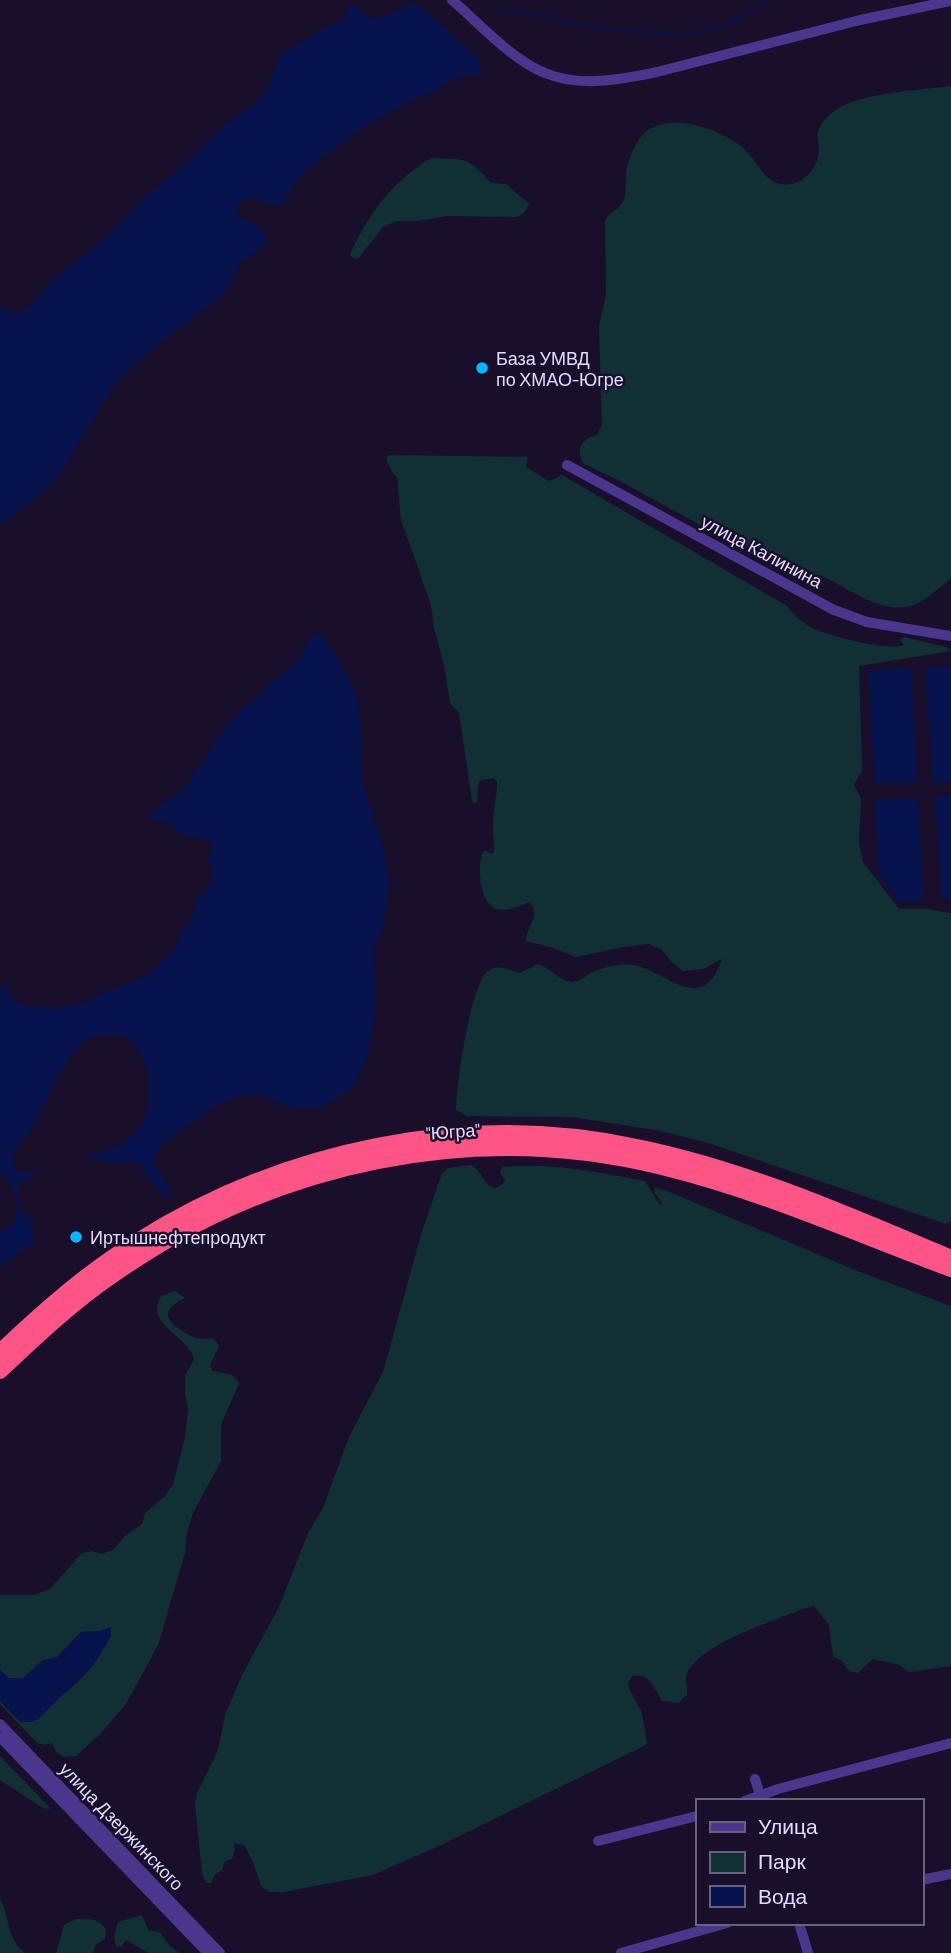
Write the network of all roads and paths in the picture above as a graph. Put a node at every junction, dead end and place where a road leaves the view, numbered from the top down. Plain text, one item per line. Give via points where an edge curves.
1 (452, 0) edge
2 (951, 1) edge
3 (567, 464) dead end
4 (951, 636) edge
5 (951, 1258) edge
6 (951, 1269) edge
7 (47, 1327) junction
8 (0, 1352) edge
9 (0, 1371) edge
10 (0, 1380) edge
11 (0, 1724) edge
12 (0, 1737) edge
13 (951, 1743) edge
14 (755, 1779) dead end
15 (761, 1798) edge
16 (696, 1816) edge
17 (598, 1841) dead end
18 (951, 1874) edge
19 (923, 1880) edge
20 (720, 1925) edge
21 (800, 1925) edge
22 (208, 1953) edge
23 (220, 1953) edge
24 (621, 1953) edge
25 (808, 1953) edge

1 - 2 street via 530,65 547,74 585,81 657,72
3 - 4 street, улица Калинина via 834,610 867,622
5 - 8 highway, "Югра" via 762,1183 666,1153 550,1135 441,1136 330,1157 199,1208 104,1264
6 - 7 highway, "Югра" via 757,1196 661,1167 540,1149 435,1151 335,1171 227,1210 145,1254
7 - 9 highway, "Югра"
7 - 10 street
11 - 23 street, улица Дзержинского
12 - 22 street, улица Дзержинского
13 - 15 street
14 - 15 street
16 - 17 street
18 - 19 street
20 - 24 street
21 - 25 street

